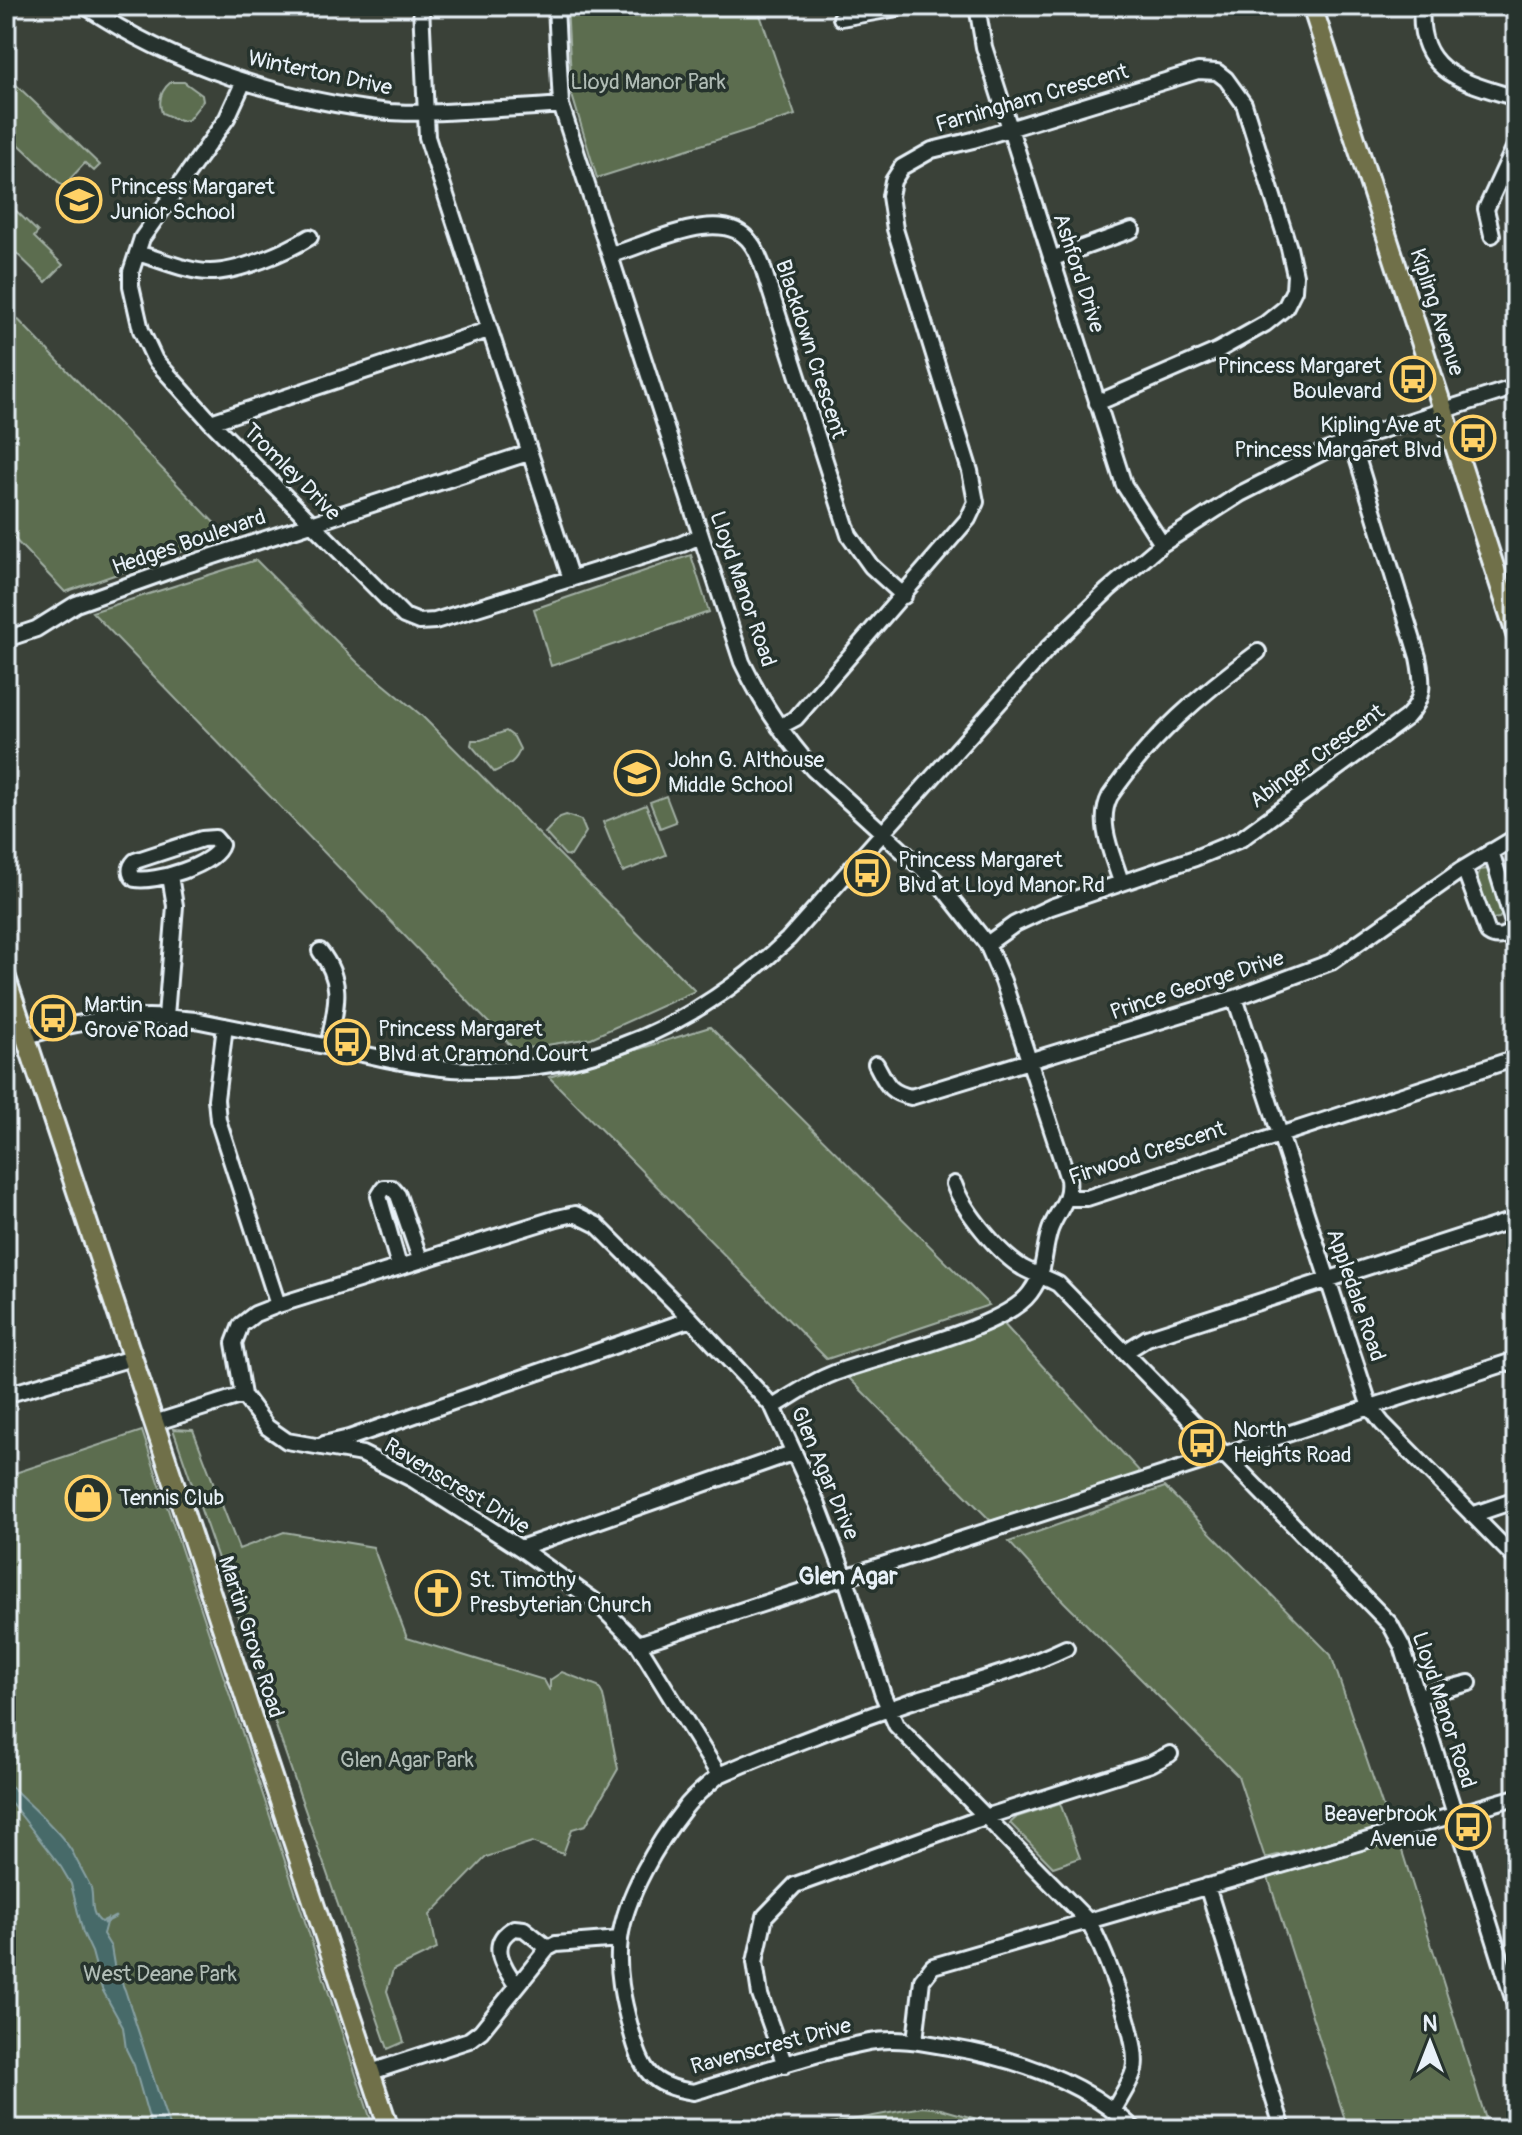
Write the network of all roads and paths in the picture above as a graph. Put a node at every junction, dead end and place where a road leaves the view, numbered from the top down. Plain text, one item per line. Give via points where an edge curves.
1 (85, 6) edge
2 (421, 6) edge
3 (556, 6) edge
4 (909, 6) edge
5 (977, 6) edge
6 (1312, 6) edge
7 (1422, 6) edge
8 (103, 11) edge
9 (841, 18) dead end
10 (244, 81) junction
11 (1516, 98) edge
12 (561, 105) junction
13 (425, 113) junction
14 (1011, 129) junction
15 (1516, 144) edge
16 (1132, 230) dead end
17 (1492, 235) dead end
18 (310, 237) dead end
19 (137, 253) junction
20 (610, 255) junction
21 (1051, 259) junction
22 (488, 330) junction
23 (1516, 387) edge
24 (1097, 403) junction
25 (1444, 410) junction
26 (211, 422) junction
27 (1352, 441) junction
28 (528, 453) junction
29 (311, 523) junction
30 (700, 536) junction
31 (1162, 544) junction
32 (571, 579) junction
33 (904, 596) junction
34 (1516, 634) edge
35 (6, 639) edge
36 (1258, 652) dead end
37 (779, 727) junction
38 (884, 833) junction
39 (1516, 837) edge
40 (1491, 851) junction
41 (1464, 868) junction
42 (170, 876) junction
43 (1121, 882) junction
44 (987, 944) junction
45 (320, 951) dead end
46 (6, 978) edge
47 (1235, 998) junction
48 (166, 1016) junction
49 (225, 1026) junction
50 (26, 1036) junction
51 (328, 1047) junction
52 (1516, 1058) edge
53 (1029, 1060) junction
54 (876, 1064) dead end
55 (1278, 1134) junction
56 (954, 1184) dead end
57 (1068, 1198) junction
58 (1516, 1219) edge
59 (420, 1259) junction
60 (399, 1266) junction
61 (1042, 1276) junction
62 (1328, 1280) junction
63 (278, 1305) junction
64 (691, 1319) junction
65 (1125, 1352) junction
66 (132, 1358) junction
67 (1516, 1360) edge
68 (6, 1395) edge
69 (243, 1395) junction
70 (773, 1407) junction
71 (1370, 1407) junction
72 (154, 1423) junction
73 (1208, 1437) junction
74 (315, 1446) junction
75 (792, 1453) junction
76 (1225, 1453) junction
77 (1200, 1463) junction
78 (1516, 1500) edge
79 (1472, 1515) junction
80 (520, 1548) junction
81 (1516, 1559) edge
82 (846, 1579) junction
83 (638, 1644) junction
84 (1066, 1648) dead end
85 (1469, 1683) dead end
86 (1418, 1696) junction
87 (889, 1710) junction
88 (1170, 1754) dead end
89 (719, 1775) junction
90 (1516, 1797) edge
91 (1455, 1815) junction
92 (984, 1817) junction
93 (1207, 1886) junction
94 (1089, 1922) junction
95 (620, 1939) junction
96 (548, 1948) junction
97 (517, 1986) junction
98 (1516, 2008) edge
99 (915, 2041) junction
100 (785, 2065) junction
101 (371, 2072) junction
102 (1114, 2110) junction
103 (389, 2129) edge
104 (1134, 2129) edge
105 (1283, 2129) edge

1 - 8 street, Winterton Drive
2 - 13 street
3 - 12 street, Lloyd Manor Road
4 - 9 street
5 - 14 street, Ashford Drive via 984,47
6 - 25 main road, Kipling Avenue
7 - 11 street via 1422,36 1436,63 1460,80
8 - 10 street, Winterton Drive via 163,51
10 - 13 street, Winterton Drive via 327,102
10 - 19 street, Tromley Drive via 227,118 142,238
12 - 13 street, Winterton Drive
12 - 20 street, Lloyd Manor Road
13 - 22 street via 427,137
14 - 21 street, Ashford Drive
14 - 24 street, Farningham Crescent via 1198,71 1217,72 1244,104 1289,248 1295,275 1291,299 1276,316 1217,351
14 - 33 street, Farningham Crescent via 932,150 902,167 893,181 893,221 976,502 960,530
15 - 17 street via 1486,209
16 - 21 street
18 - 19 street via 248,264 209,272
19 - 26 street, Tromley Drive via 131,286 145,342
20 - 30 street, Lloyd Manor Road
20 - 33 street, Blackdown Crescent via 700,225 739,232 751,241 849,535 871,566
21 - 24 street, Ashford Drive
22 - 26 street
22 - 28 street
23 - 25 street
24 - 31 street, Ashford Drive via 1124,485
25 - 27 street
25 - 34 main road, Kipling Avenue
26 - 29 street, Tromley Drive
27 - 31 street via 1263,481
27 - 43 street, Abinger Crescent via 1418,657 1423,680 1416,707 1241,839
28 - 29 street, Hedges Boulevard
28 - 32 street
29 - 32 street, Tromley Drive via 404,616 419,622
29 - 35 street, Hedges Boulevard via 76,604 36,629
30 - 32 street, Tromley Drive
30 - 37 street, Lloyd Manor Road via 742,662
31 - 38 street via 1049,647
33 - 37 street, Farningham Crescent via 796,718
36 - 43 street via 1156,738 1110,796 1104,820
37 - 38 street, Lloyd Manor Road via 813,769
38 - 44 street, Lloyd Manor Road via 942,887
38 - 51 street via 763,962 713,1001 629,1043 557,1062 477,1069 409,1064
39 - 40 street, Prince George Drive
40 - 41 street, Prince George Drive
40 - 41 street via 1514,926 1508,934 1488,933
41 - 47 street, Prince George Drive via 1331,962
42 - 42 street via 217,853 220,842 202,839 130,867 135,879
42 - 48 street via 175,906
43 - 44 street, Abinger Crescent via 1034,914
44 - 53 street, Lloyd Manor Road
45 - 51 street via 332,966 337,988
46 - 50 main road, Martin Grove Road
47 - 53 street, Prince George Drive
47 - 55 street, Appledale Road
48 - 49 street
48 - 50 street via 105,1018
49 - 51 street
49 - 63 street via 218,1120
50 - 66 main road, Martin Grove Road
52 - 55 street, Firwood Crescent
53 - 54 street, Prince George Drive via 911,1097 889,1088
53 - 57 street, Lloyd Manor Road via 1068,1179
55 - 57 street, Firwood Crescent via 1087,1198
55 - 62 street, Appledale Road
56 - 61 street, Lloyd Manor Road via 980,1227 1014,1261
57 - 61 street, Firwood Crescent via 1050,1230
58 - 62 street
59 - 60 street, Glen Agar Drive
59 - 60 street via 398,1195 384,1188 379,1196
59 - 64 street, Glen Agar Drive via 575,1214 597,1225
60 - 63 street, Glen Agar Drive
61 - 65 street, Lloyd Manor Road via 1058,1284
61 - 70 street via 1028,1297 987,1323 830,1375
62 - 65 street via 1147,1338
62 - 71 street, Appledale Road
63 - 69 street, Glen Agar Drive via 241,1325 234,1343
64 - 70 street, Glen Agar Drive
64 - 74 street
65 - 73 street, Lloyd Manor Road
66 - 68 street
66 - 72 main road, Martin Grove Road
67 - 71 street
69 - 72 street
69 - 74 street, Ravenscrest Drive via 267,1427 287,1441
70 - 75 street, Glen Agar Drive
71 - 76 street
71 - 79 street, Appledale Road
72 - 101 main road, Martin Grove Road
73 - 76 street, Lloyd Manor Road
73 - 77 street
74 - 80 street, Ravenscrest Drive via 362,1454
75 - 80 street
75 - 82 street, Glen Agar Drive
76 - 77 street
76 - 86 street, Lloyd Manor Road via 1382,1614 1397,1635
77 - 82 street
78 - 79 street
79 - 81 street, Appledale Road
80 - 83 street, Ravenscrest Drive via 597,1603
82 - 83 street
82 - 87 street, Glen Agar Drive
83 - 89 street, Ravenscrest Drive
84 - 87 street
85 - 86 street
86 - 91 street, Lloyd Manor Road
87 - 89 street
87 - 92 street, Glen Agar Drive via 901,1731
88 - 92 street
89 - 95 street, Ravenscrest Drive via 685,1807 643,1870
90 - 91 street
91 - 93 street
91 - 98 street, Lloyd Manor Road
92 - 94 street, Glen Agar Drive
92 - 100 street via 795,1885 765,1916 755,1962 760,1995
93 - 94 street
93 - 105 street
94 - 99 street via 933,1966 922,1980
94 - 102 street, Glen Agar Drive via 1134,2045 1134,2069
95 - 96 street
95 - 100 street, Ravenscrest Drive via 621,1993 650,2077 670,2089 694,2092
96 - 97 street
96 - 97 street via 524,1929 514,1928 504,1936 499,1955
97 - 101 street via 469,2040
99 - 100 street, Ravenscrest Drive via 872,2042
99 - 102 street, Ravenscrest Drive via 997,2055 1070,2083
101 - 103 main road, Martin Grove Road
102 - 104 street, Ravenscrest Drive

